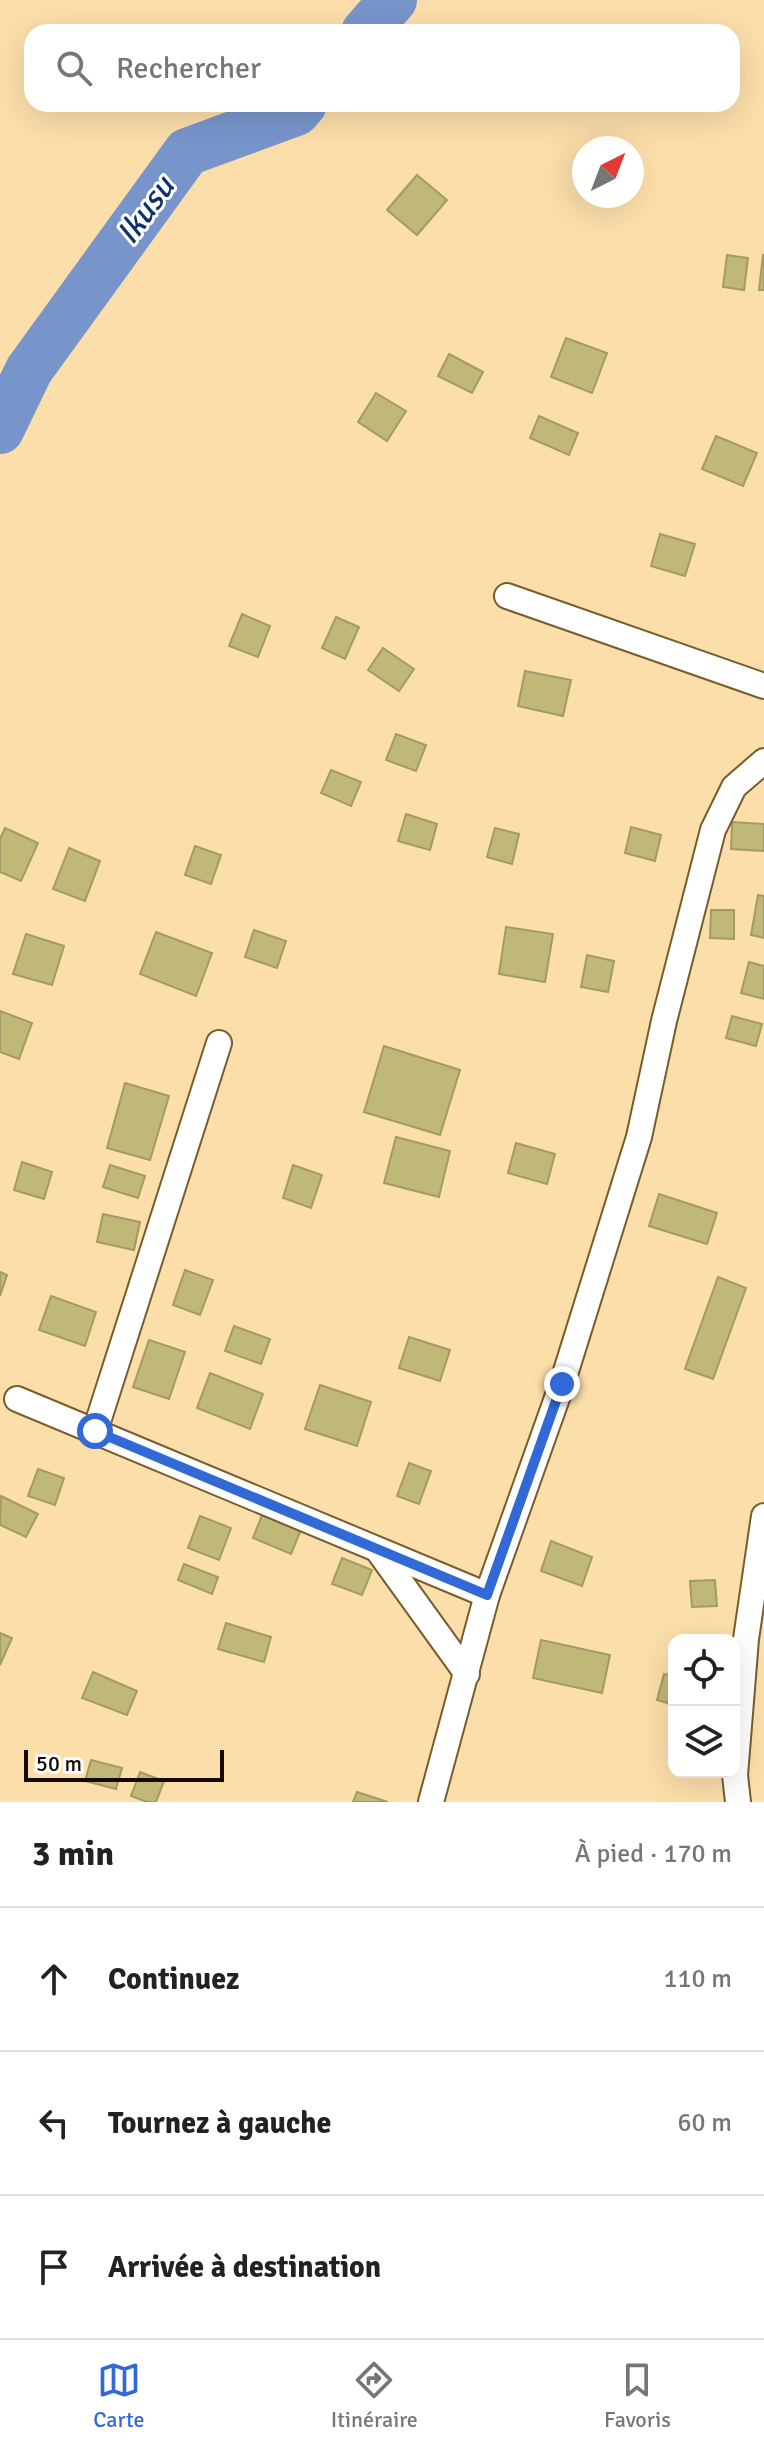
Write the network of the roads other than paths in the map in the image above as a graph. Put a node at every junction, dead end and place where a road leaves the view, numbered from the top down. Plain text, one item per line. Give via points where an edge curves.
1 (507, 596) dead end
2 (764, 686) edge
3 (764, 761) edge
4 (219, 1043) dead end
5 (17, 1399) dead end
6 (95, 1431) junction
7 (764, 1516) edge
8 (377, 1550) junction
9 (487, 1595) junction
10 (467, 1674) junction
11 (431, 1802) edge
12 (738, 1802) edge

1 - 2 street
3 - 9 street via 734,787 713,830 639,1137 562,1384
4 - 6 street
5 - 6 street
6 - 8 street
7 - 12 street via 746,1639 735,1775
8 - 9 street
8 - 10 street
9 - 10 street
10 - 11 street

